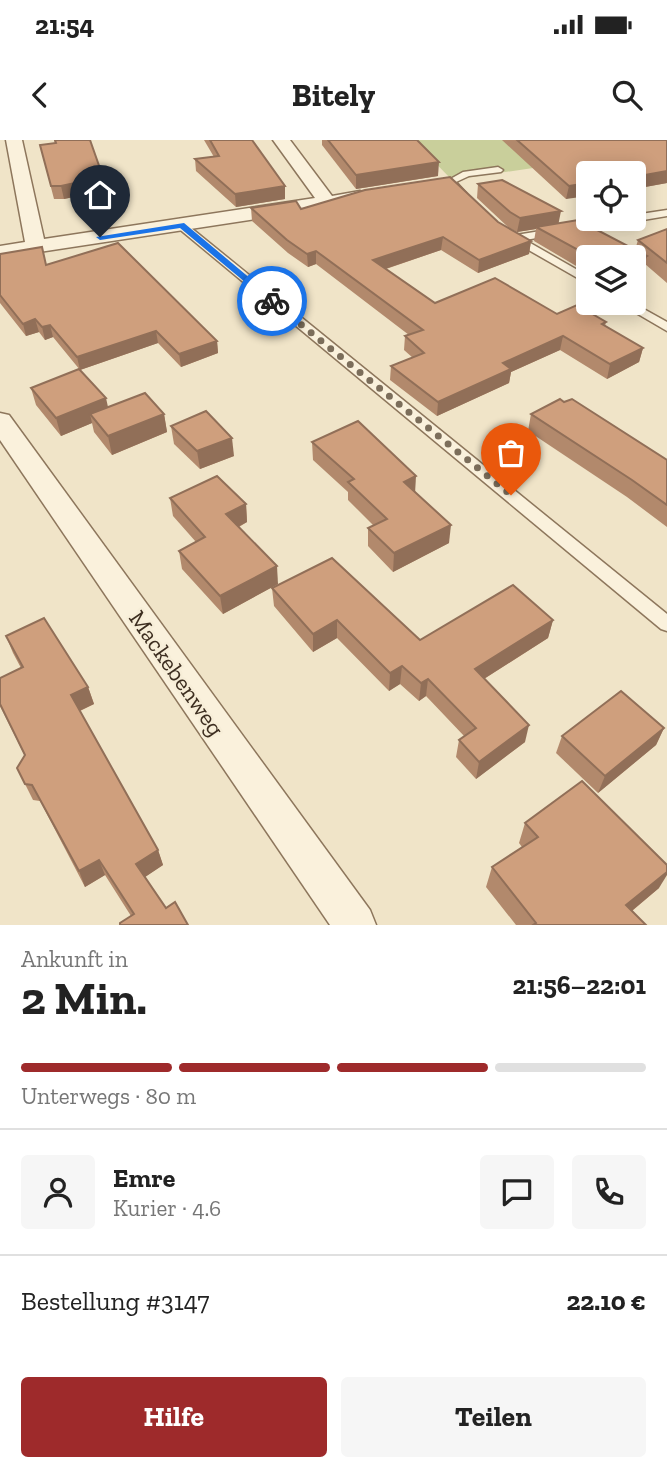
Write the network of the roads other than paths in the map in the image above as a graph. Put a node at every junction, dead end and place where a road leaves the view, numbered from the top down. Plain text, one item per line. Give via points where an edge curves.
1 (14, 140) edge
2 (281, 140) edge
3 (498, 170) dead end
4 (450, 183) junction
5 (426, 187) edge
6 (377, 195) edge
7 (327, 202) junction
8 (474, 205) edge
9 (667, 213) edge
10 (646, 217) edge
11 (181, 225) junction
12 (576, 228) edge
13 (502, 231) edge
14 (514, 239) junction
15 (36, 247) junction
16 (0, 252) edge
17 (576, 274) edge
18 (646, 315) edge
19 (667, 327) edge
20 (0, 421) edge
21 (667, 624) edge
22 (355, 925) edge

1 - 15 street
2 - 7 street
3 - 4 lane via 460,175
4 - 5 street
4 - 8 lane
6 - 7 street
7 - 11 street
9 - 10 lane
11 - 15 street
11 - 21 lane
12 - 14 lane
13 - 14 lane
14 - 17 lane
15 - 16 street
18 - 19 lane
20 - 22 street, Mackebenweg

